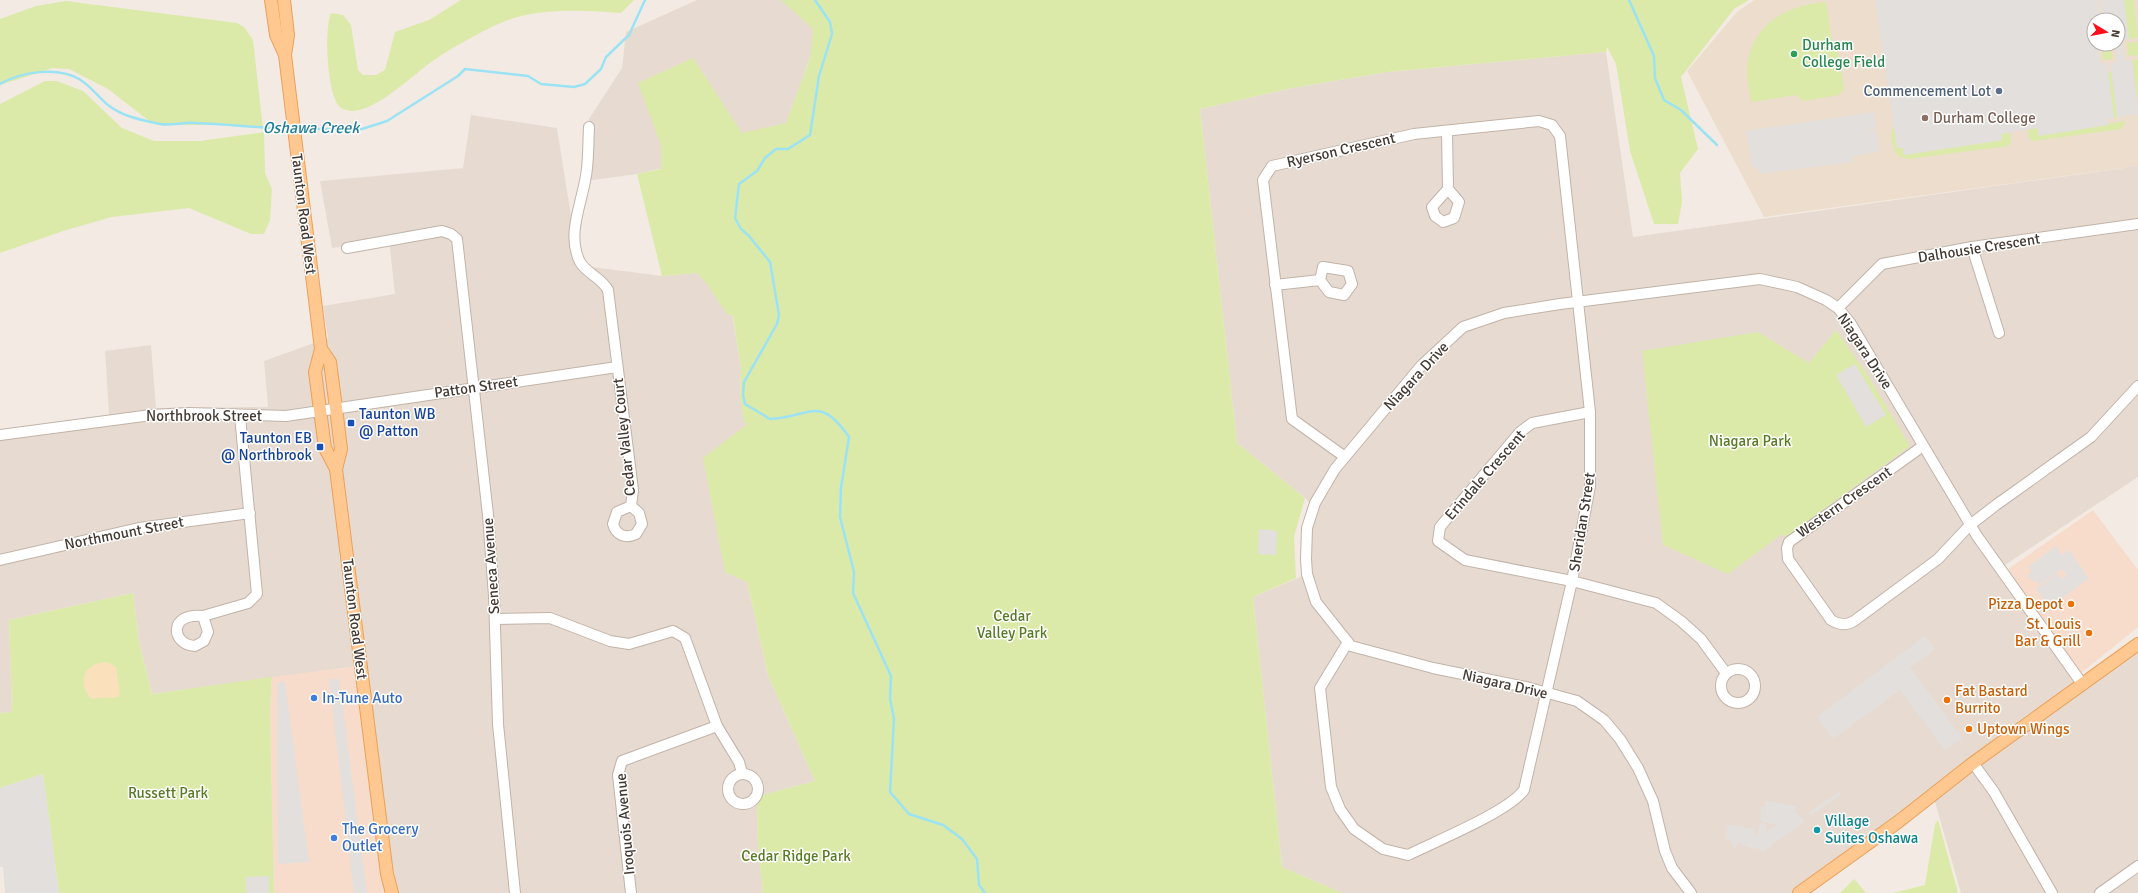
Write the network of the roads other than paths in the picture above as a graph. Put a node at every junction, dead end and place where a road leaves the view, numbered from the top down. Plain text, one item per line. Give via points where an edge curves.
1 (271, 0) edge
2 (284, 0) edge
3 (285, 55) junction
4 (589, 126) dead end
5 (1447, 132) junction
6 (1448, 189) dead end
7 (2138, 224) edge
8 (1972, 247) junction
9 (347, 248) dead end
10 (1320, 280) dead end
11 (1275, 285) junction
12 (1577, 302) junction
13 (1838, 308) junction
14 (1999, 333) dead end
15 (321, 349) junction
16 (617, 367) junction
17 (2138, 386) edge
18 (474, 387) junction
19 (336, 408) junction
20 (320, 411) junction
21 (1590, 412) junction
22 (240, 416) junction
23 (0, 435) edge
24 (1923, 446) junction
25 (1345, 457) junction
26 (336, 469) junction
27 (631, 506) dead end
28 (250, 513) junction
29 (1970, 525) junction
30 (0, 560) edge
31 (1572, 581) junction
32 (203, 616) dead end
33 (495, 619) junction
34 (1348, 642) junction
35 (2138, 644) edge
36 (1726, 673) dead end
37 (2083, 685) junction
38 (1547, 693) junction
39 (718, 726) junction
40 (1973, 763) junction
41 (742, 773) dead end
42 (2138, 866) edge
43 (390, 891) edge
44 (515, 893) edge
45 (631, 893) edge
46 (1691, 893) edge
47 (1799, 893) edge
48 (2052, 893) edge
49 (2100, 893) edge

1 - 3 main road, Taunton Road West via 276,35
2 - 3 main road, Taunton Road West via 288,35
3 - 15 main road, Taunton Road West
4 - 16 street, Cedar Valley Court via 586,180 576,218 576,252 581,264 605,284 608,290
5 - 6 street
5 - 11 street, Ryerson Crescent via 1414,134 1272,166 1263,180
5 - 12 street, Ryerson Crescent via 1539,121 1552,125 1560,136
7 - 8 street, Dalhousie Crescent
8 - 13 street, Dalhousie Crescent via 1882,264
8 - 14 street
9 - 18 street, Seneca Avenue via 442,231 457,239
10 - 11 street
11 - 25 street, Ryerson Crescent via 1292,419
12 - 13 street, Niagara Drive via 1760,279 1797,287
12 - 21 street, Sheridan Street
12 - 25 street, Niagara Drive via 1504,313 1463,327 1421,366
13 - 24 street, Niagara Drive via 1851,324
15 - 19 main road, Taunton Road West via 330,362
15 - 20 main road, Taunton Road West via 315,372
16 - 18 street, Patton Street
16 - 27 street, Cedar Valley Court via 633,490
17 - 29 street via 2091,437
18 - 19 street, Patton Street
18 - 33 street, Seneca Avenue via 488,515
19 - 20 street, Northbrook Street
19 - 26 main road, Taunton Road West via 341,449
20 - 22 street, Northbrook Street via 286,416
20 - 26 main road, Taunton Road West via 325,448
21 - 31 street, Sheridan Street via 1590,486
21 - 31 street, Erindale Crescent via 1532,423 1526,427 1440,527 1438,541 1465,560
22 - 23 street, Northbrook Street via 189,413 151,415
22 - 28 street
24 - 29 street, Niagara Drive
24 - 29 street, Western Crescent via 1794,537 1787,548 1788,559 1832,620 1848,624 1938,559
25 - 34 street, Niagara Drive via 1315,503 1305,544 1308,574 1316,602
26 - 43 main road, Taunton Road West
28 - 30 street, Northmount Street via 139,528
28 - 32 street via 257,594 248,603
29 - 37 street, Niagara Drive
31 - 36 street via 1656,603 1701,639
31 - 38 street, Sheridan Street
33 - 39 street via 550,618 610,641 629,644 673,631 679,633 685,638
33 - 44 street, Seneca Avenue via 498,724
34 - 38 street, Niagara Drive via 1351,646 1380,655
34 - 38 street, Sheridan Street via 1320,688 1331,787 1340,808 1354,829 1383,849 1408,855 1505,807 1520,796 1524,790
35 - 37 main road
37 - 40 main road
38 - 46 street, Niagara Drive via 1577,701 1604,720 1620,739 1638,768 1653,801 1665,851 1672,868
39 - 41 street via 739,762
39 - 45 street, Iroquois Avenue via 622,761 618,775
40 - 47 main road via 1898,822
40 - 48 street via 1994,792
42 - 49 street

